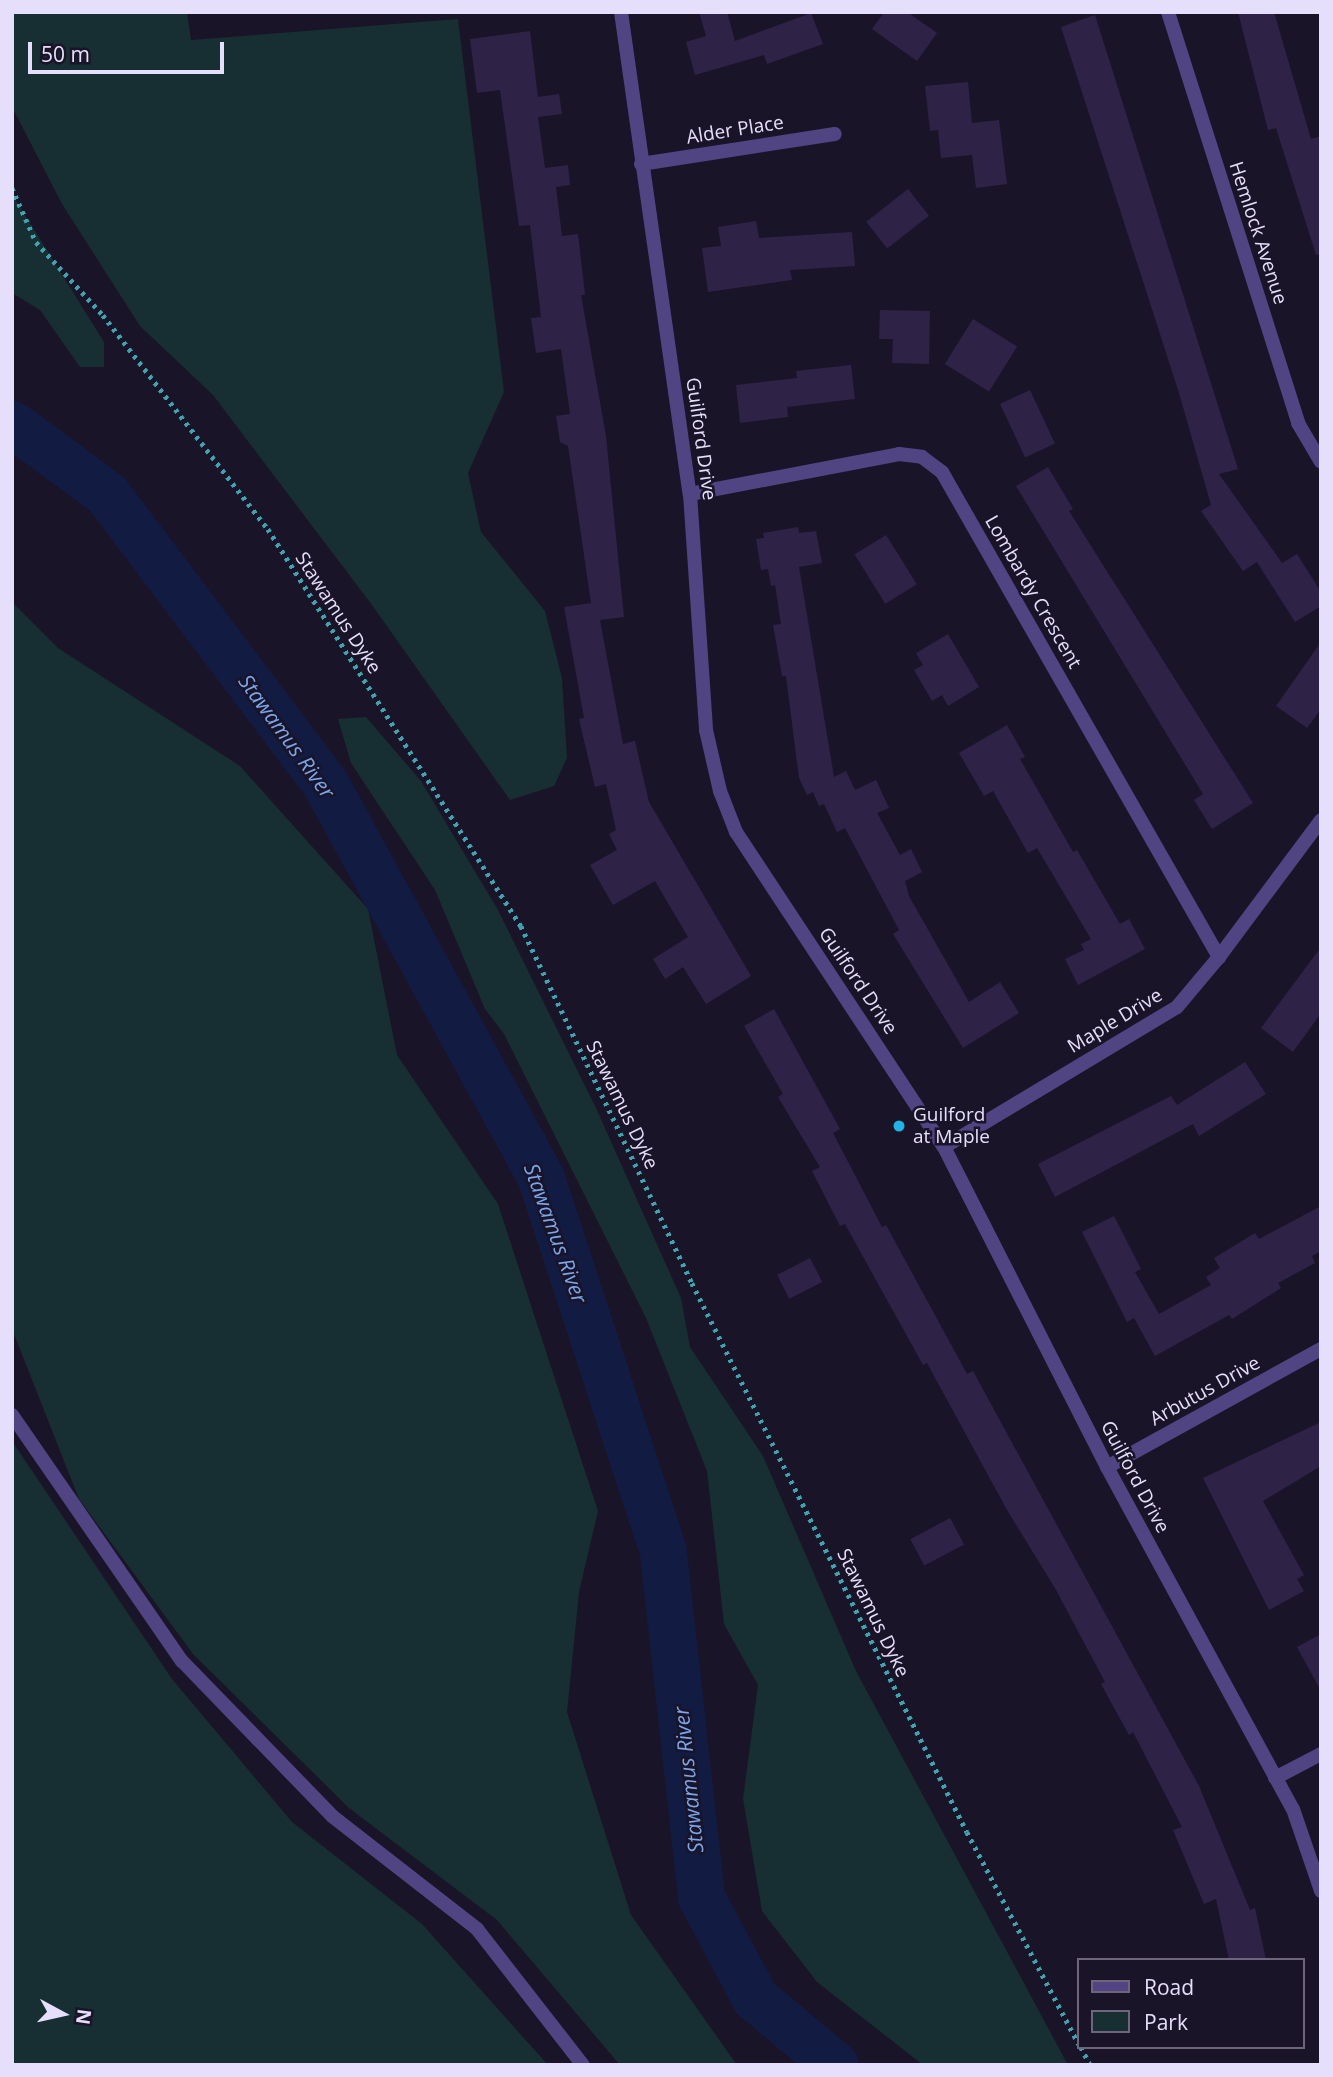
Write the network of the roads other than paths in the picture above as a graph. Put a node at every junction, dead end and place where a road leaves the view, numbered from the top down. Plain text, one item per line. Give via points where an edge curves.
1 (621, 12) edge
2 (1168, 12) edge
3 (835, 134) dead end
4 (642, 163) junction
5 (1321, 462) edge
6 (690, 494) junction
7 (1321, 820) edge
8 (1219, 957) junction
9 (944, 1147) junction
10 (1321, 1349) edge
11 (12, 1415) edge
12 (1107, 1467) junction
13 (1321, 1754) edge
14 (1275, 1778) junction
15 (1321, 1891) edge
16 (583, 2065) edge

1 - 4 street, Guilford Drive
2 - 5 street, Hemlock Avenue via 1298,423
3 - 4 street, Alder Place
4 - 6 street, Guilford Drive
6 - 8 street, Lombardy Crescent via 899,454 922,457 942,472
6 - 9 street, Guilford Drive via 706,730 720,791 736,832
7 - 8 street, Maple Drive
8 - 9 street, Maple Drive via 1177,1007
9 - 12 street, Guilford Drive
10 - 12 street, Arbutus Drive
11 - 16 street via 182,1661 332,1816 477,1929
12 - 14 street, Guilford Drive
13 - 14 street
14 - 15 street, Guilford Drive via 1308,1845

